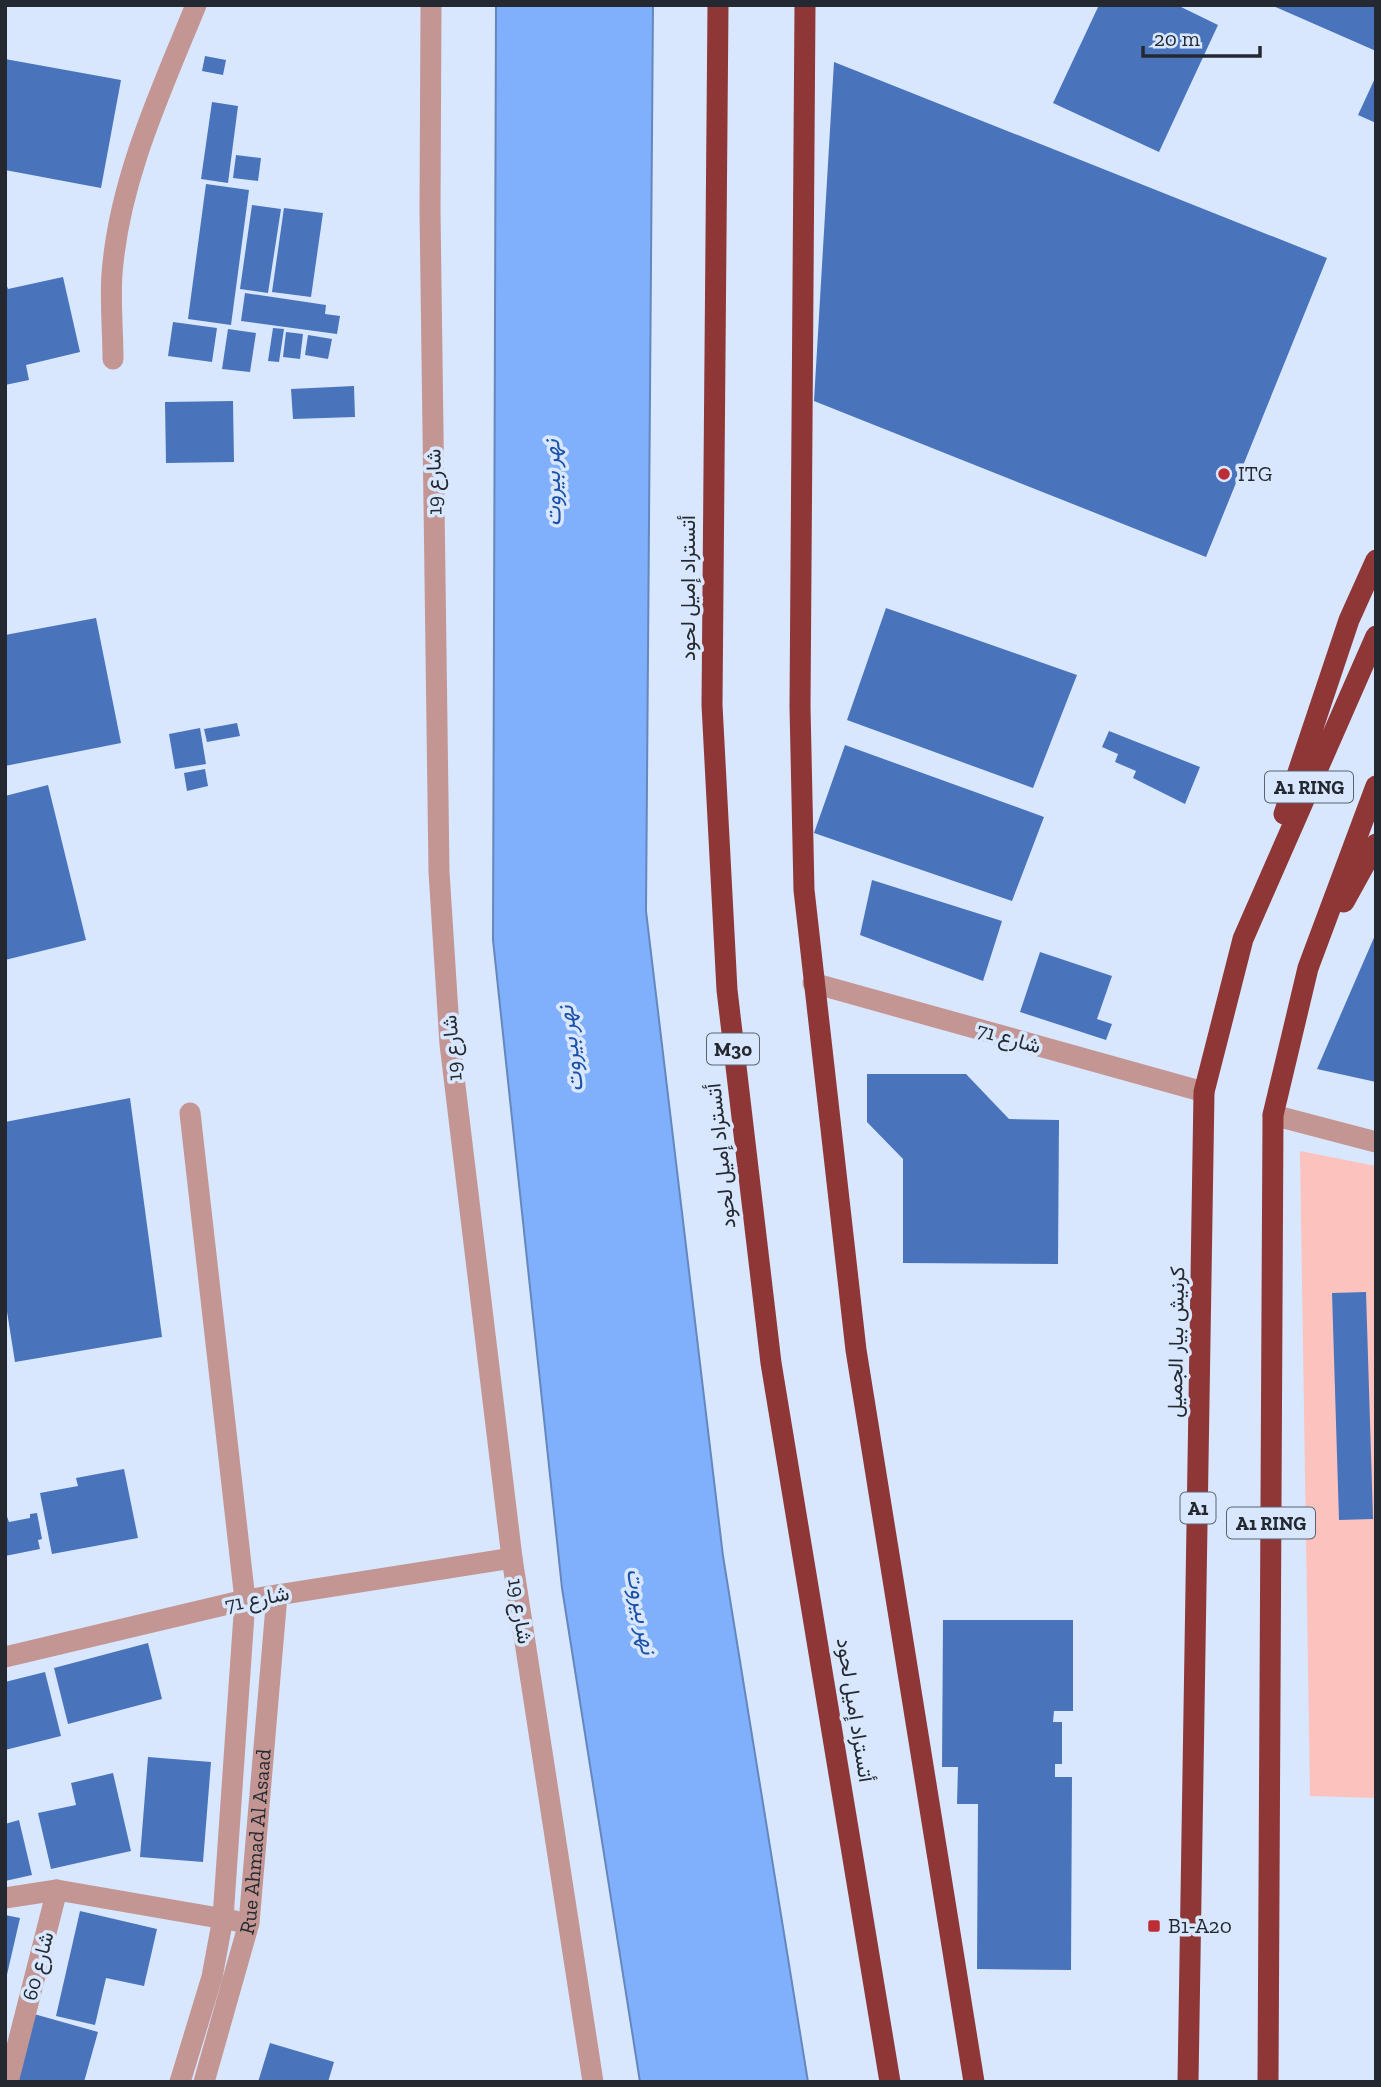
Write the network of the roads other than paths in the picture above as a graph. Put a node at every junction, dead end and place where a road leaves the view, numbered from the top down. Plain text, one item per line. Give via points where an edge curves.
1 (196, 5) edge
2 (431, 5) edge
3 (718, 5) edge
4 (805, 5) edge
5 (113, 359) dead end
6 (1376, 560) edge
7 (1376, 635) edge
8 (1376, 786) edge
9 (1376, 844) edge
10 (1243, 939) junction
11 (1308, 968) junction
12 (813, 983) junction
13 (1204, 1092) junction
14 (190, 1113) dead end
15 (1273, 1115) junction
16 (1376, 1142) edge
17 (512, 1558) junction
18 (277, 1595) junction
19 (245, 1600) junction
20 (5, 1657) edge
21 (57, 1890) junction
22 (5, 1898) edge
23 (223, 1918) junction
24 (249, 1923) junction
25 (8, 2082) edge
26 (180, 2082) edge
27 (204, 2082) edge
28 (593, 2082) edge
29 (890, 2082) edge
30 (974, 2082) edge
31 (1188, 2082) edge
32 (1268, 2082) edge

1 - 5 street via 126,189 112,273
2 - 17 street, شارع 19 via 439,873 450,1045
3 - 29 highway, أتستراد إميل لحود / M30 via 712,705 727,990 771,1363
4 - 12 highway via 800,810
6 - 10 highway via 1349,620
7 - 10 highway, كرنيش بيار الجميل / A1 RING
8 - 11 highway, A1 RING
9 - 11 highway
10 - 13 highway, كرنيش بيار الجميل / A1
11 - 15 highway, A1 RING
12 - 13 street, شارع 71
12 - 30 highway via 856,1350
13 - 31 highway, كرنيش بيار الجميل / A1
14 - 19 street, Rue Ahmad Al Asaad
15 - 16 street
15 - 32 highway, A1 RING
17 - 18 street, شارع 71
17 - 28 street, شارع 19
18 - 19 street, شارع 71
18 - 24 street, Rue Ahmad Al Asaad
19 - 20 street, شارع 71
19 - 23 street, Rue Ahmad Al Asaad
21 - 22 street
21 - 23 street
21 - 25 street, شارع 60
23 - 24 street
23 - 26 street, Rue Ahmad Al Asaad via 212,1977
24 - 27 street, Rue Ahmad Al Asaad

